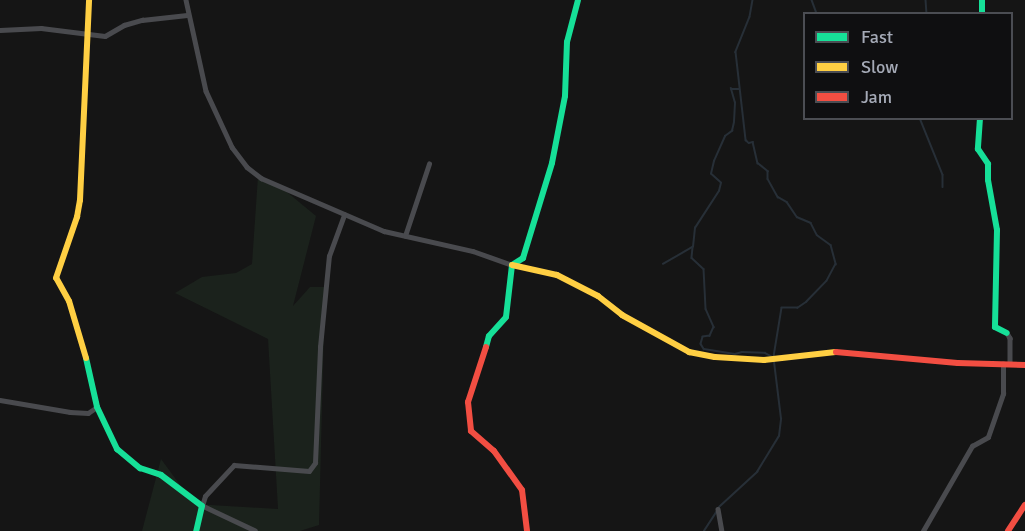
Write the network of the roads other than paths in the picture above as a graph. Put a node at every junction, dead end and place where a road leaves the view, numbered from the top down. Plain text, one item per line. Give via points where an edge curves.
1 (89, 0) edge
2 (186, 0) edge
3 (578, 0) edge
4 (187, 15) junction
5 (0, 30) edge
6 (88, 35) junction
7 (980, 120) edge
8 (429, 164) dead end
9 (344, 215) junction
10 (405, 236) junction
11 (512, 265) junction
12 (1007, 333) joint
13 (1006, 363) junction
14 (1025, 365) edge
15 (0, 400) edge
16 (96, 407) junction
17 (1025, 505) edge
18 (202, 506) junction
19 (718, 509) dead end
20 (196, 531) edge
21 (255, 531) edge
22 (526, 531) edge
23 (722, 531) edge
24 (923, 531) edge
25 (1008, 531) edge

1 - 6 street
2 - 4 street
3 - 11 street via 567,42 565,96 557,142 523,258
4 - 6 street via 142,20 105,36
4 - 9 street via 206,92 232,147 247,167 261,178
5 - 6 street via 41,28
6 - 16 street via 80,200 56,278 69,301 83,346
7 - 12 street via 978,150 988,164 997,230 995,327
8 - 10 street
9 - 10 street
9 - 18 street via 329,256 315,463 309,471 234,465 205,496
10 - 11 street via 473,251
11 - 13 street via 557,275 690,352 715,357 764,360 840,352 958,363
11 - 22 street via 506,316 489,336 470,394 467,418 471,431 494,451 522,490
12 - 13 street via 1010,338
13 - 14 street
13 - 24 street via 1003,394 988,437 972,446
15 - 16 street via 70,412 88,413
16 - 18 street via 117,449
17 - 25 street
18 - 20 street
18 - 21 street
19 - 23 street

